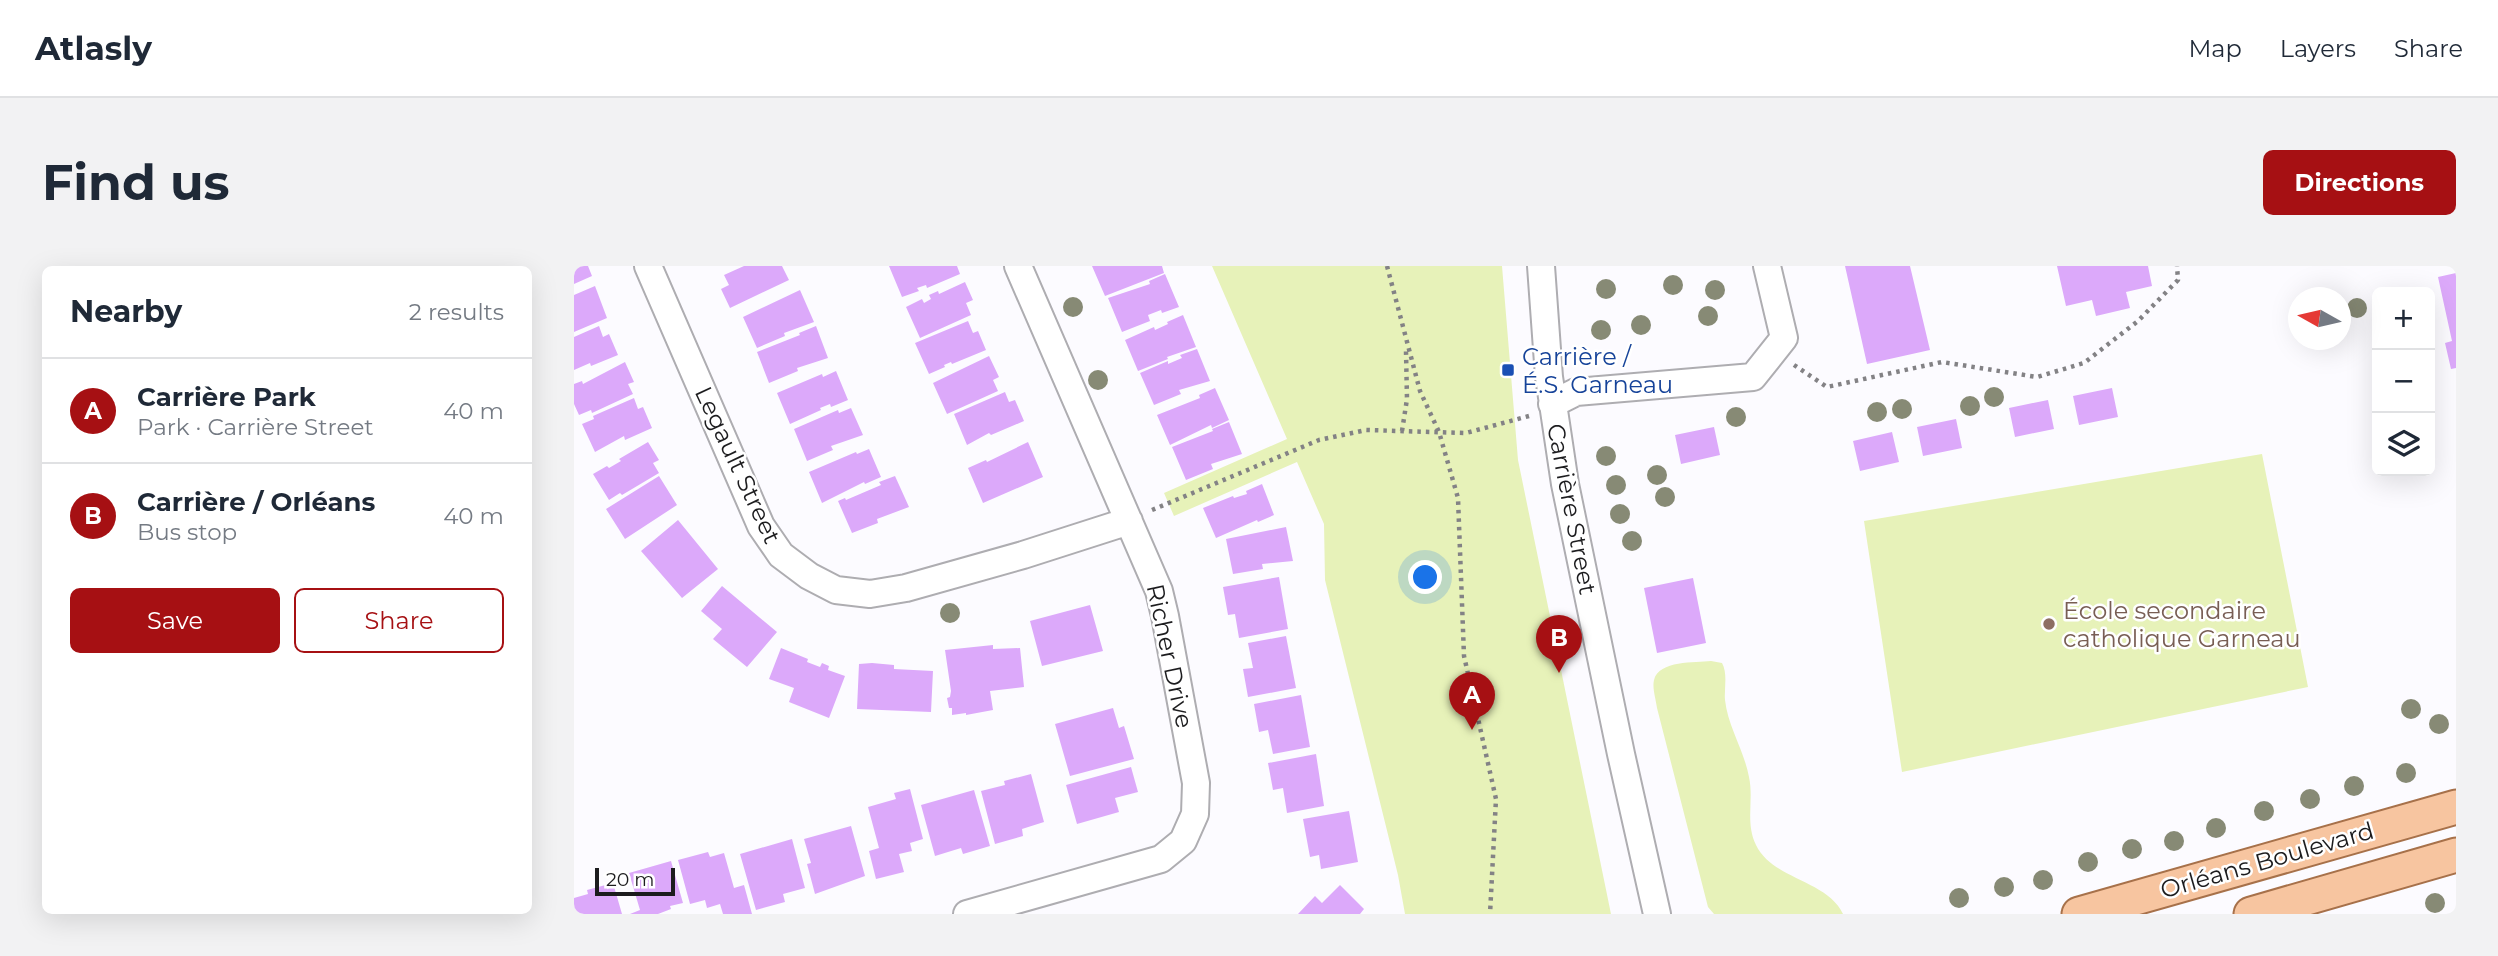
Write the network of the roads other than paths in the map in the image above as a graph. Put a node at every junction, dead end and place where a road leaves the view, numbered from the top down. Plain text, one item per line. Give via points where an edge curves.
1 (648, 266) edge
2 (1018, 266) edge
3 (1541, 266) edge
4 (1767, 266) edge
5 (1553, 407) junction
6 (1129, 521) junction
7 (2456, 807) edge
8 (2456, 855) edge
9 (967, 914) edge
10 (1657, 914) edge
11 (2079, 914) edge
12 (2251, 914) edge

1 - 6 street, Legault Street via 761,526 781,555 809,576 836,590 870,594 906,588
2 - 6 street, Richer Drive
3 - 5 street, Carrière Street
4 - 5 street via 1784,338 1753,377 1576,392
5 - 10 street, Carrière Street via 1565,484
6 - 9 street, Richer Drive via 1166,616 1196,783 1195,814 1183,841 1161,859
7 - 11 main road, Orléans Boulevard
8 - 12 main road, Orléans Boulevard

